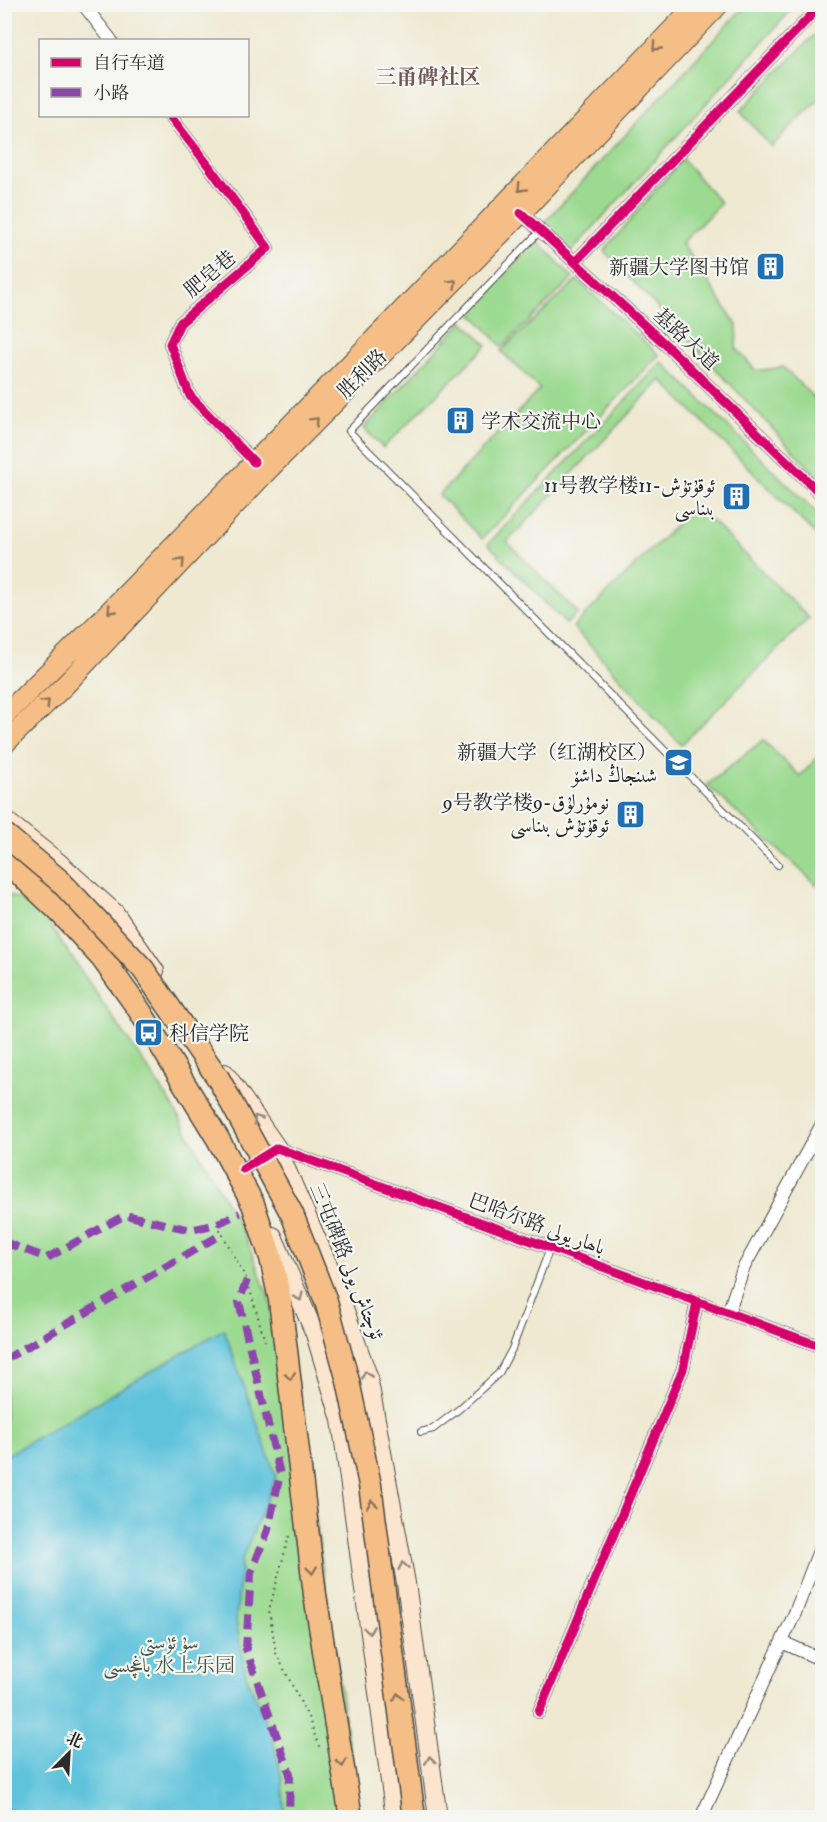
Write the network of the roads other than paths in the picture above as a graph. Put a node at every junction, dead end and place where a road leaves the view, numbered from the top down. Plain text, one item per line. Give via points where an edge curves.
1 (83, 4) edge
2 (697, 4) edge
3 (719, 4) edge
4 (821, 9) edge
5 (110, 39) edge
6 (171, 117) edge
7 (521, 213) junction
8 (540, 230) junction
9 (575, 262) junction
10 (254, 462) junction
11 (822, 495) edge
12 (4, 716) edge
13 (4, 744) edge
14 (4, 819) edge
15 (4, 834) edge
16 (4, 850) edge
17 (4, 859) edge
18 (778, 865) dead end
19 (822, 1124) edge
20 (277, 1148) junction
21 (243, 1169) junction
22 (550, 1248) junction
23 (697, 1302) junction
24 (728, 1313) junction
25 (822, 1347) edge
26 (421, 1432) dead end
27 (822, 1544) edge
28 (782, 1642) junction
29 (822, 1660) edge
30 (539, 1712) dead end
31 (351, 1818) edge
32 (395, 1818) edge
33 (414, 1818) edge
34 (438, 1818) edge
35 (701, 1818) edge

1 - 5 street
2 -> 10 main road, 胜利路
3 - 7 main road, 胜利路
4 - 9 street
6 - 10 street, 肥皂巷 via 268,248 180,323 170,344 190,396
7 - 8 street, 基路大道
13 -> 7 main road, 胜利路
8 - 9 street, 基路大道
8 - 18 lane via 350,431
9 - 11 street, 基路大道
10 -> 12 main road, 胜利路
20 -> 14 main road, 三屯碑路 ئۈچتاش يولى via 115,913
33 -> 15 highway, bridge via 370,1485 326,1301 292,1214 218,1078 143,969 60,881
16 - 21 main road via 102,936
17 -> 31 highway via 62,913 102,958 138,1008 253,1204 280,1300 315,1595
19 - 24 street via 743,1269
20 - 21 street
20 - 22 street, 巴哈尔路 باھار يولى
34 -> 20 main road, 三屯碑路 ئۈچتاش يولى via 406,1583 368,1376 332,1274
21 -> 32 main road via 315,1334 341,1420
22 - 23 street, 巴哈尔路 باھار يولى
22 - 26 lane via 499,1373 433,1429
23 - 24 street, 巴哈尔路 باھار يولى
23 - 30 street via 683,1369
24 - 25 street, 巴哈尔路 باھار يولى
27 - 28 street
28 - 29 street
28 - 35 street

